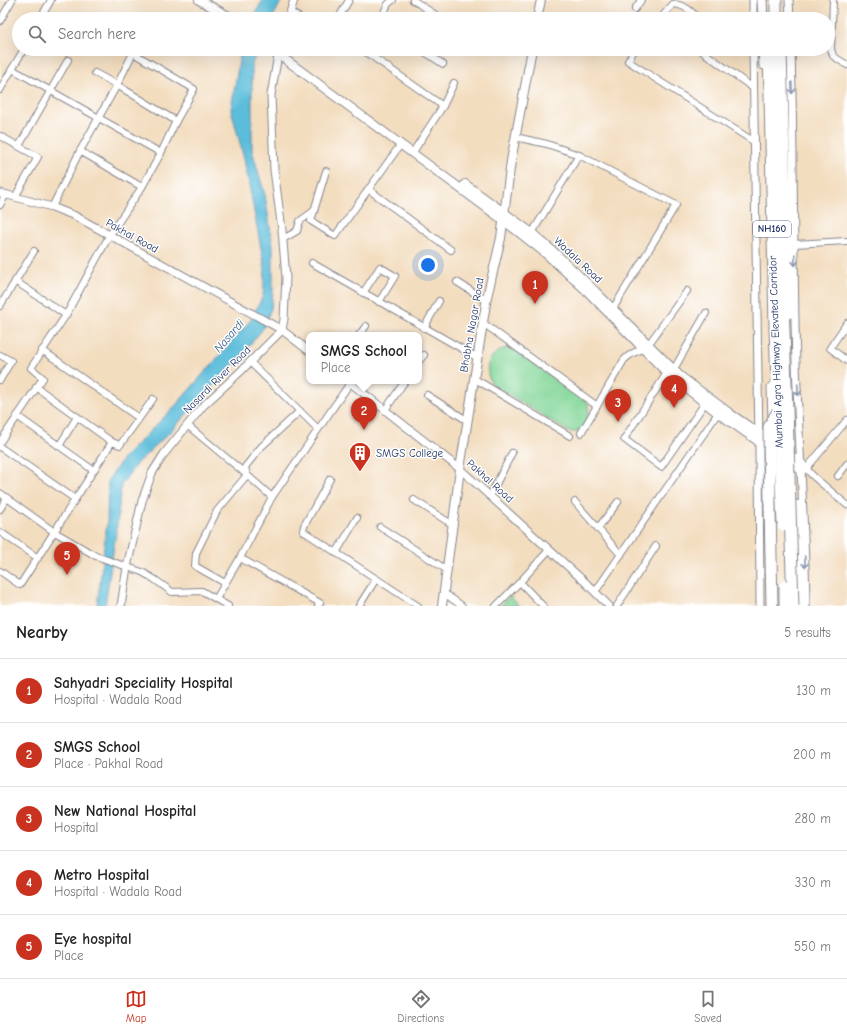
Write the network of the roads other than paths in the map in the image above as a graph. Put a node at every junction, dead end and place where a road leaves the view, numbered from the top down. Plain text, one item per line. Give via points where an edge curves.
1 (12, 0) edge
2 (51, 0) edge
3 (199, 0) edge
4 (294, 0) edge
5 (349, 0) edge
6 (394, 0) edge
7 (413, 0) edge
8 (540, 0) edge
9 (641, 0) edge
10 (753, 0) edge
11 (762, 0) edge
12 (769, 0) edge
13 (776, 0) edge
14 (780, 0) edge
15 (789, 0) edge
16 (833, 0) edge
17 (211, 3) edge
18 (635, 9) dead end
19 (44, 12) edge
20 (224, 12) edge
21 (290, 12) edge
22 (342, 12) edge
23 (384, 12) edge
24 (431, 12) edge
25 (538, 12) edge
26 (666, 12) edge
27 (692, 12) edge
28 (753, 12) edge
29 (763, 12) edge
30 (769, 12) edge
31 (776, 12) edge
32 (781, 12) edge
33 (790, 12) edge
34 (833, 12) edge
35 (0, 21) edge
36 (20, 56) edge
37 (132, 56) edge
38 (138, 56) edge
39 (277, 56) edge
40 (286, 56) edge
41 (286, 56) edge
42 (372, 56) edge
43 (431, 56) edge
44 (531, 56) edge
45 (631, 56) edge
46 (709, 56) edge
47 (753, 56) edge
48 (764, 56) edge
49 (769, 56) edge
50 (777, 56) edge
51 (782, 56) edge
52 (791, 56) edge
53 (833, 56) edge
54 (68, 60) dead end
55 (443, 64) dead end
56 (847, 65) edge
57 (12, 69) junction
58 (95, 73) dead end
59 (454, 83) dead end
60 (117, 85) junction
61 (753, 88) junction
62 (0, 90) edge
63 (50, 91) junction
64 (443, 106) junction
65 (98, 118) junction
66 (176, 121) junction
67 (0, 136) edge
68 (515, 137) junction
69 (753, 141) junction
70 (401, 144) junction
71 (19, 146) junction
72 (414, 150) junction
73 (80, 151) junction
74 (161, 153) junction
75 (579, 155) junction
76 (326, 171) dead end
77 (142, 188) junction
78 (368, 189) junction
79 (3, 194) edge
80 (15, 196) junction
81 (0, 205) edge
82 (52, 207) junction
83 (314, 212) junction
84 (503, 216) junction
85 (532, 233) junction
86 (109, 236) junction
87 (283, 239) junction
88 (847, 241) edge
89 (794, 244) junction
90 (451, 250) dead end
91 (34, 251) dead end
92 (312, 263) dead end
93 (15, 281) junction
94 (458, 282) dead end
95 (687, 292) dead end
96 (363, 293) junction
97 (439, 301) dead end
98 (487, 301) junction
99 (378, 302) junction
100 (0, 306) edge
101 (611, 311) junction
102 (706, 313) dead end
103 (66, 315) junction
104 (483, 323) junction
105 (847, 323) edge
106 (366, 326) dead end
107 (279, 328) junction
108 (424, 328) junction
109 (361, 332) edge
110 (646, 347) junction
111 (306, 349) edge
112 (42, 350) junction
113 (424, 354) dead end
114 (0, 355) edge
115 (422, 357) edge
116 (478, 358) junction
117 (847, 361) edge
118 (250, 362) junction
119 (670, 371) junction
120 (475, 379) junction
121 (0, 380) edge
122 (348, 384) edge
123 (352, 384) edge
124 (366, 384) edge
125 (403, 384) edge
126 (36, 388) junction
127 (361, 391) junction
128 (427, 395) dead end
129 (153, 399) dead end
130 (705, 403) junction
131 (597, 406) junction
132 (782, 409) junction
133 (385, 410) junction
134 (300, 411) junction
135 (718, 413) junction
136 (17, 416) junction
137 (77, 417) junction
138 (139, 418) junction
139 (847, 420) edge
140 (468, 421) junction
141 (187, 425) junction
142 (318, 429) junction
143 (581, 433) dead end
144 (570, 436) dead end
145 (759, 438) junction
146 (0, 442) edge
147 (112, 442) junction
148 (59, 446) junction
149 (0, 447) edge
150 (773, 447) junction
151 (512, 453) dead end
152 (847, 464) edge
153 (799, 465) junction
154 (460, 469) junction
155 (93, 470) junction
156 (247, 475) junction
157 (838, 476) dead end
158 (330, 479) dead end
159 (0, 493) edge
160 (490, 496) junction
161 (272, 497) junction
162 (7, 498) junction
163 (75, 499) junction
164 (414, 500) dead end
165 (575, 502) dead end
166 (618, 502) dead end
167 (847, 505) edge
168 (0, 509) edge
169 (357, 518) dead end
170 (453, 525) junction
171 (380, 527) dead end
172 (598, 528) junction
173 (53, 531) junction
174 (0, 532) edge
175 (656, 546) dead end
176 (549, 550) junction
177 (336, 553) junction
178 (621, 555) junction
179 (38, 558) junction
180 (240, 558) junction
181 (124, 566) junction
182 (446, 570) junction
183 (0, 571) edge
184 (376, 579) junction
185 (225, 582) junction
186 (520, 582) junction
187 (595, 592) junction
188 (444, 593) junction
189 (216, 599) junction
190 (321, 605) edge
191 (121, 606) edge
192 (228, 606) edge
193 (359, 606) edge
194 (418, 606) edge
195 (442, 606) edge
196 (462, 606) edge
197 (496, 606) edge
198 (543, 606) edge
199 (609, 606) edge
200 (618, 606) edge
201 (760, 606) edge
202 (772, 606) edge
203 (777, 606) edge
204 (785, 606) edge
205 (793, 606) edge
206 (796, 606) edge
207 (799, 606) edge
208 (806, 606) edge

1 - 35 street
2 - 19 street
3 - 17 main road
4 - 21 street
5 - 22 street
6 - 23 street via 388,4
7 - 24 street
8 - 25 main road
9 - 18 street
10 - 28 street
11 - 29 main road
12 - 30 highway
13 - 31 highway
14 - 32 main road
15 - 33 street
16 - 34 street
17 - 20 main road
26 - 27 street via 673,4 688,8
36 - 57 street
37 - 60 street
38 - 66 street via 194,89
39 - 87 street via 271,95 274,170
40 - 70 main road, Wadala Road
41 - 72 main road, Wadala Road
42 - 64 street
43 - 55 street
44 - 68 main road, Bhabha Nagar Road
45 - 69 street via 628,61
46 - 61 street
47 - 61 street
48 - 150 main road
49 - 132 highway, Mumbai Agra Highway Elevated Corridor / NH160 via 774,320
50 - 132 highway, Mumbai Agra Highway Elevated Corridor / NH160
51 - 153 main road
52 -> 89 street
53 - 56 street
54 - 63 street
57 - 62 street
57 - 63 street
58 - 60 street
59 - 64 street
60 - 65 street
60 - 66 street
61 - 69 street
63 - 65 street
63 - 71 street
64 - 72 street
65 - 73 street
65 - 74 street
66 - 74 street
67 - 71 street
68 - 75 street
68 - 84 main road, Bhabha Nagar Road
69 - 145 street
70 - 72 main road, Wadala Road
70 - 78 street
71 - 80 street via 38,157
72 - 84 main road, Wadala Road
73 - 77 street
73 - 82 street
74 - 77 street
75 - 85 street
75 - 101 street via 676,205
76 - 83 street
77 - 86 street
78 - 83 street via 335,236 311,221
78 - 90 street
79 - 80 street, Pakhal Road
79 - 81 street
80 - 82 street, Pakhal Road
82 - 86 street, Pakhal Road via 75,216
83 - 87 street via 300,221 297,231
84 - 85 main road, Wadala Road
84 - 98 main road, Bhabha Nagar Road via 501,238
84 - 101 main road, Wadala Road
85 - 101 main road, Wadala Road
86 - 103 street
86 - 107 street, Pakhal Road
87 - 107 street via 286,278
88 - 89 street
89 -> 153 street
91 - 93 street
92 - 96 street
93 - 100 street
93 - 103 street
94 - 98 street
95 - 110 street
96 - 99 street
96 - 99 street via 380,267 395,276
97 - 108 street
98 - 104 main road, Bhabha Nagar Road
99 - 108 street
101 - 110 main road, Wadala Road
102 - 119 street
103 - 112 street
104 - 116 main road, Bhabha Nagar Road
104 - 131 street
105 - 117 street via 830,348
106 - 109 street
107 - 111 street
107 - 118 street, Nasardi River Road
108 - 116 street
110 - 119 main road, Wadala Road
110 - 131 street via 629,354 624,360
112 - 126 street via 31,368 43,378
112 - 138 street
113 - 115 street
114 - 121 street via 11,361
116 - 120 main road, Bhabha Nagar Road
118 - 134 street
118 - 141 street, Nasardi River Road via 203,406
119 - 130 main road, Wadala Road
119 - 130 street via 624,439 661,467
119 - 145 main road, Wadala Road via 680,376
120 - 140 main road, Bhabha Nagar Road
120 - 144 street
122 - 142 street
123 - 127 street, Pakhal Road
124 - 127 street
125 - 133 street
126 - 136 street
126 - 137 street
127 - 133 street, Pakhal Road
128 - 140 street
129 - 138 street
130 - 135 main road, Wadala Road
131 - 143 street
132 - 202 highway, bridge via 769,427
132 - 204 highway, Mumbai Agra Highway Elevated Corridor, bridge
132 - 205 highway, Mumbai Agra Highway Elevated Corridor, bridge
132 - 207 highway, bridge via 795,442
133 - 154 street, Pakhal Road
134 - 142 street
134 - 156 street via 261,447 245,467
135 - 145 main road, Wadala Road
135 - 178 street
136 - 146 street
136 - 148 street
137 - 147 street
137 - 148 street
138 - 147 street via 120,445
139 - 153 street
140 - 154 main road, Bhabha Nagar Road
141 - 156 street
141 - 181 street, Nasardi River Road via 164,454 149,480
142 - 161 street
145 - 150 main road
145 - 201 street
147 - 155 street
148 - 155 street
149 - 163 street
150 - 153 main road
150 - 203 main road
151 - 160 street
152 - 157 street
153 - 167 street
153 - 206 main road
153 -> 208 street
154 - 160 street, Pakhal Road
154 - 170 main road, Bhabha Nagar Road
155 - 163 street
156 - 161 street
156 - 185 street via 217,511 196,553 195,566
158 - 177 street via 303,531
159 - 162 street
160 - 176 street, Pakhal Road
161 - 180 street
162 - 168 street
162 - 173 street
163 - 173 street
164 - 170 street
165 - 172 street
166 - 172 street
169 - 177 street
170 - 182 main road, Bhabha Nagar Road
171 - 182 street
172 - 178 street
173 - 179 street
173 - 181 street via 96,556
174 - 179 street
175 - 200 street
176 - 186 street
176 - 187 street, Pakhal Road
177 - 184 street
178 - 187 street
179 - 183 street via 20,585
180 - 185 street
180 - 190 street
181 - 189 street via 154,579 172,592 202,591
181 - 191 street, Nasardi River Road
182 - 188 main road, Bhabha Nagar Road
184 - 193 street
184 - 194 street
185 - 189 street
186 - 197 street
186 - 198 street
187 - 199 street, Pakhal Road
188 - 195 main road, Bhabha Nagar Road
188 - 196 street
189 - 192 street

